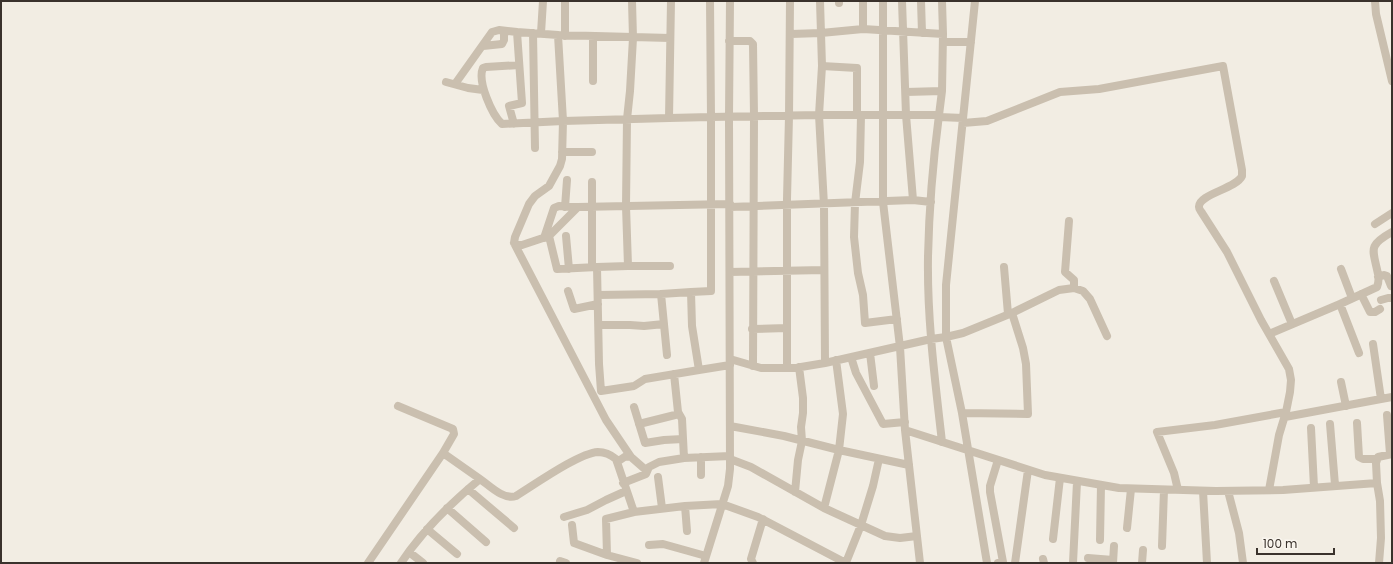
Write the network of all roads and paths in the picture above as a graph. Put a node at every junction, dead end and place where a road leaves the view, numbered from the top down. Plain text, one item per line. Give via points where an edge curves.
1 (543, 1) edge
2 (565, 1) edge
3 (632, 1) edge
4 (671, 1) edge
5 (710, 1) edge
6 (730, 1) edge
7 (790, 1) edge
8 (820, 1) edge
9 (863, 1) edge
10 (883, 1) edge
11 (902, 1) edge
12 (921, 1) edge
13 (942, 1) edge
14 (975, 1) edge
15 (1375, 1) edge
16 (863, 29) junction
17 (504, 31) junction
18 (883, 31) junction
19 (902, 31) junction
20 (517, 32) junction
21 (537, 33) junction
22 (821, 33) junction
23 (922, 33) junction
24 (790, 34) junction
25 (562, 36) junction
26 (593, 37) junction
27 (633, 38) junction
28 (670, 38) junction
29 (943, 38) junction
30 (730, 41) junction
31 (971, 42) junction
32 (483, 46) junction
33 (519, 65) junction
34 (822, 66) junction
35 (593, 81) dead end
36 (1392, 81) edge
37 (446, 82) dead end
38 (455, 84) junction
39 (483, 90) junction
40 (942, 91) junction
41 (906, 92) junction
42 (819, 115) junction
43 (859, 115) junction
44 (884, 115) junction
45 (906, 115) junction
46 (729, 116) junction
47 (754, 116) junction
48 (789, 116) junction
49 (939, 116) junction
50 (711, 117) junction
51 (670, 118) junction
52 (627, 119) junction
53 (563, 121) junction
54 (963, 121) junction
55 (535, 123) junction
56 (514, 124) junction
57 (535, 148) dead end
58 (562, 152) junction
59 (592, 152) dead end
60 (567, 180) dead end
61 (592, 182) dead end
62 (913, 200) junction
63 (883, 202) junction
64 (931, 202) junction
65 (855, 203) junction
66 (711, 204) junction
67 (824, 205) junction
68 (592, 206) junction
69 (626, 206) junction
70 (730, 206) junction
71 (753, 206) junction
72 (787, 206) junction
73 (565, 207) junction
74 (578, 207) junction
75 (1392, 213) edge
76 (1069, 221) dead end
77 (1375, 224) dead end
78 (1392, 232) edge
79 (566, 236) dead end
80 (547, 237) junction
81 (514, 243) junction
82 (628, 266) junction
83 (670, 266) dead end
84 (594, 267) junction
85 (1004, 267) dead end
86 (569, 269) junction
87 (1341, 269) dead end
88 (824, 270) junction
89 (787, 271) junction
90 (730, 272) junction
91 (753, 272) junction
92 (1378, 277) junction
93 (1274, 281) dead end
94 (1391, 286) dead end
95 (1074, 288) junction
96 (568, 291) dead end
97 (691, 292) junction
98 (661, 294) junction
99 (1361, 294) junction
100 (598, 295) junction
101 (1352, 298) junction
102 (1392, 298) edge
103 (1381, 300) dead end
104 (598, 304) junction
105 (1340, 304) junction
106 (1380, 309) dead end
107 (1010, 313) junction
108 (897, 319) junction
109 (664, 324) junction
110 (1292, 324) junction
111 (598, 325) junction
112 (787, 328) junction
113 (752, 329) junction
114 (1268, 334) junction
115 (1107, 336) dead end
116 (946, 337) junction
117 (931, 339) junction
118 (1373, 344) dead end
119 (900, 347) junction
120 (870, 353) junction
121 (1359, 353) dead end
122 (667, 355) dead end
123 (852, 357) junction
124 (836, 360) junction
125 (730, 362) junction
126 (825, 363) junction
127 (753, 366) junction
128 (787, 368) junction
129 (799, 368) junction
130 (699, 370) junction
131 (674, 374) junction
132 (1341, 382) dead end
133 (874, 386) dead end
134 (1392, 397) edge
135 (1381, 399) junction
136 (398, 406) dead end
137 (1346, 406) junction
138 (634, 407) dead end
139 (962, 413) junction
140 (680, 414) junction
141 (1286, 415) junction
142 (1387, 415) dead end
143 (1358, 422) dead end
144 (639, 424) junction
145 (1330, 424) dead end
146 (730, 426) junction
147 (905, 426) junction
148 (1311, 428) dead end
149 (683, 439) junction
150 (802, 441) junction
151 (942, 442) junction
152 (839, 450) junction
153 (969, 450) junction
154 (443, 453) junction
155 (1391, 454) edge
156 (632, 457) junction
157 (701, 457) junction
158 (684, 458) junction
159 (730, 458) junction
160 (880, 459) junction
161 (1377, 459) junction
162 (998, 460) junction
163 (617, 462) junction
164 (909, 465) junction
165 (1028, 470) junction
166 (647, 471) junction
167 (701, 475) dead end
168 (658, 477) dead end
169 (1060, 478) junction
170 (480, 479) junction
171 (1077, 482) junction
172 (623, 483) junction
173 (1377, 483) junction
174 (1335, 485) junction
175 (1101, 486) junction
176 (1314, 487) junction
177 (468, 489) junction
178 (1131, 489) junction
179 (1164, 490) junction
180 (1178, 490) junction
181 (1269, 490) junction
182 (626, 491) junction
183 (1203, 491) junction
184 (1228, 491) junction
185 (795, 492) junction
186 (991, 498) junction
187 (977, 501) junction
188 (722, 504) junction
189 (685, 506) junction
190 (447, 508) junction
191 (662, 508) junction
192 (824, 508) junction
193 (634, 512) junction
194 (564, 517) dead end
195 (763, 519) junction
196 (861, 525) junction
197 (572, 526) dead end
198 (514, 528) dead end
199 (1127, 528) dead end
200 (427, 529) junction
201 (687, 531) dead end
202 (917, 536) junction
203 (1053, 539) dead end
204 (1100, 540) dead end
205 (486, 542) dead end
206 (649, 545) dead end
207 (1114, 546) dead end
208 (1162, 546) dead end
209 (1143, 550) dead end
210 (409, 552) junction
211 (457, 554) dead end
212 (607, 555) junction
213 (1088, 558) dead end
214 (705, 560) edge
215 (1113, 561) edge
216 (368, 563) edge
217 (401, 563) edge
218 (423, 563) edge
219 (637, 563) edge
220 (753, 563) edge
221 (920, 563) edge
222 (987, 563) edge
223 (1002, 563) edge
224 (1015, 563) edge
225 (1073, 563) edge
226 (1142, 563) edge
227 (1207, 563) edge
228 (1243, 563) edge
229 (1379, 563) edge

1 - 21 street
2 - 25 street
3 - 27 street
4 - 28 street
5 - 50 street
6 - 30 street
7 - 24 street
8 - 22 street
9 - 16 street
10 - 18 street
11 - 19 street
12 - 23 street
13 - 29 street
14 - 31 street
15 - 36 street
16 - 18 street
16 - 22 street
17 - 20 street
17 - 32 street via 492,32
17 - 32 street via 502,44
18 - 19 street
18 - 44 street
19 - 23 street
19 - 41 street
20 - 21 street
20 - 33 street
21 - 25 street
21 - 55 street
22 - 24 street
22 - 34 street
23 - 29 street
24 - 48 street
25 - 26 street
25 - 53 street
26 - 27 street
26 - 35 street
27 - 28 street
27 - 52 street
28 - 51 street
29 - 31 street
29 - 40 street
30 - 46 street
30 - 47 street via 752,42
31 - 54 street
32 - 38 street
33 - 39 street via 484,68
33 - 56 street via 522,103 509,106
34 - 42 street
34 - 43 street via 857,68
37 - 38 street
38 - 39 street
39 - 56 street via 500,122 506,125
40 - 41 street
40 - 49 street
41 - 45 street
42 - 43 street
42 - 48 street
42 - 67 street
43 - 44 street
43 - 65 street via 860,162
44 - 45 street
44 - 63 street
45 - 49 street
45 - 62 street
46 - 47 street
46 - 50 street
46 - 70 street
47 - 48 street
47 - 71 street
48 - 72 street
49 - 54 street
49 - 64 street
50 - 51 street
50 - 66 street
51 - 52 street
52 - 53 street
52 - 69 street
53 - 55 street
53 - 58 street
54 - 114 street via 987,121 1060,92 1099,89 1223,66 1242,176 1238,181 1200,202 1199,207 1227,252
54 - 116 street via 946,285
55 - 56 street
55 - 57 street
58 - 59 street
58 - 81 street via 558,172 549,186 529,204
60 - 73 street
61 - 68 street
62 - 63 street
62 - 64 street
63 - 65 street
63 - 108 street
64 - 117 street via 928,257
65 - 67 street
65 - 108 street via 854,238 865,323
66 - 69 street
66 - 70 street
66 - 97 street via 711,291
67 - 72 street
67 - 88 street
68 - 69 street
68 - 74 street
68 - 84 street
69 - 82 street
70 - 71 street
70 - 90 street
71 - 72 street
71 - 91 street
72 - 89 street
73 - 74 street
73 - 80 street via 554,208
74 - 80 street
75 - 77 street
76 - 95 street via 1065,272 1074,280
78 - 92 street via 1374,244
79 - 86 street
80 - 81 street via 522,245
80 - 86 street via 557,269
81 - 156 street via 606,420
82 - 83 street
82 - 84 street
84 - 86 street
84 - 100 street
85 - 107 street
87 - 101 street
88 - 89 street
88 - 126 street
89 - 91 street
89 - 112 street
90 - 91 street
90 - 125 street
91 - 113 street
92 - 94 street via 1387,276
92 - 99 street via 1377,287
93 - 110 street
95 - 107 street via 1059,290
95 - 115 street via 1083,291 1090,300
96 - 104 street via 574,309
97 - 98 street
97 - 130 street via 692,326
98 - 100 street
98 - 109 street
99 - 101 street
99 - 106 street via 1370,312
100 - 104 street
101 - 105 street
102 - 103 street
104 - 111 street
105 - 110 street
105 - 121 street
107 - 116 street via 963,333
107 - 139 street via 1026,364 1028,414
108 - 119 street
109 - 111 street
109 - 122 street
110 - 114 street
111 - 131 street via 601,391 634,386 645,379
112 - 113 street
112 - 128 street
113 - 127 street
114 - 141 street via 1289,369 1291,380
116 - 117 street
116 - 139 street
117 - 119 street
117 - 151 street
118 - 135 street
119 - 120 street
119 - 147 street
120 - 123 street
120 - 133 street
123 - 124 street
123 - 147 street via 856,373 883,424
124 - 126 street
124 - 152 street via 843,414
125 - 127 street
125 - 130 street
125 - 146 street
126 - 129 street
127 - 128 street
128 - 129 street
129 - 150 street via 803,398
130 - 131 street
131 - 140 street
132 - 137 street
134 - 135 street
135 - 137 street
136 - 154 street via 453,429 454,434
137 - 141 street
138 - 144 street
139 - 153 street
140 - 144 street
140 - 149 street
141 - 180 street via 1157,432 1174,473
141 - 181 street via 1279,435
142 - 155 street
143 - 161 street via 1359,457
144 - 149 street via 645,443
145 - 174 street
146 - 150 street
146 - 159 street
147 - 151 street
147 - 164 street
148 - 176 street
149 - 158 street
150 - 152 street
150 - 185 street
151 - 153 street
152 - 160 street
152 - 192 street
153 - 162 street
153 - 187 street
154 - 170 street
154 - 216 street
155 - 161 street
156 - 163 street via 626,456
156 - 166 street
157 - 158 street
157 - 159 street
157 - 167 street
158 - 166 street via 660,462 649,466
159 - 185 street
159 - 188 street via 728,486
160 - 164 street
160 - 196 street
161 - 173 street
162 - 165 street
162 - 186 street via 990,486
163 - 170 street via 610,454 597,452 569,463 511,498
163 - 172 street
164 - 202 street
165 - 169 street
165 - 224 street
166 - 172 street via 646,474
168 - 191 street
169 - 171 street
169 - 203 street
170 - 177 street
171 - 175 street
171 - 225 street
172 - 182 street
173 - 174 street
173 - 229 street via 1381,523
174 - 176 street
175 - 178 street
175 - 204 street
176 - 181 street
177 - 190 street
177 - 198 street
178 - 179 street
178 - 199 street
179 - 180 street
179 - 208 street
180 - 183 street
181 - 184 street
182 - 193 street
182 - 194 street via 588,510
183 - 184 street
183 - 227 street
184 - 228 street via 1239,533
185 - 192 street
186 - 187 street
186 - 223 street
187 - 222 street
188 - 189 street
188 - 195 street
188 - 214 street
189 - 191 street
189 - 201 street
190 - 200 street
190 - 205 street
191 - 193 street
192 - 196 street
193 - 212 street via 606,519
195 - 196 street via 844,562
195 - 220 street
196 - 202 street via 885,536
197 - 212 street via 574,543
200 - 210 street
200 - 211 street
202 - 221 street
206 - 214 street via 663,544
207 - 215 street
209 - 226 street
210 - 217 street
210 - 218 street
212 - 219 street
213 - 215 street

